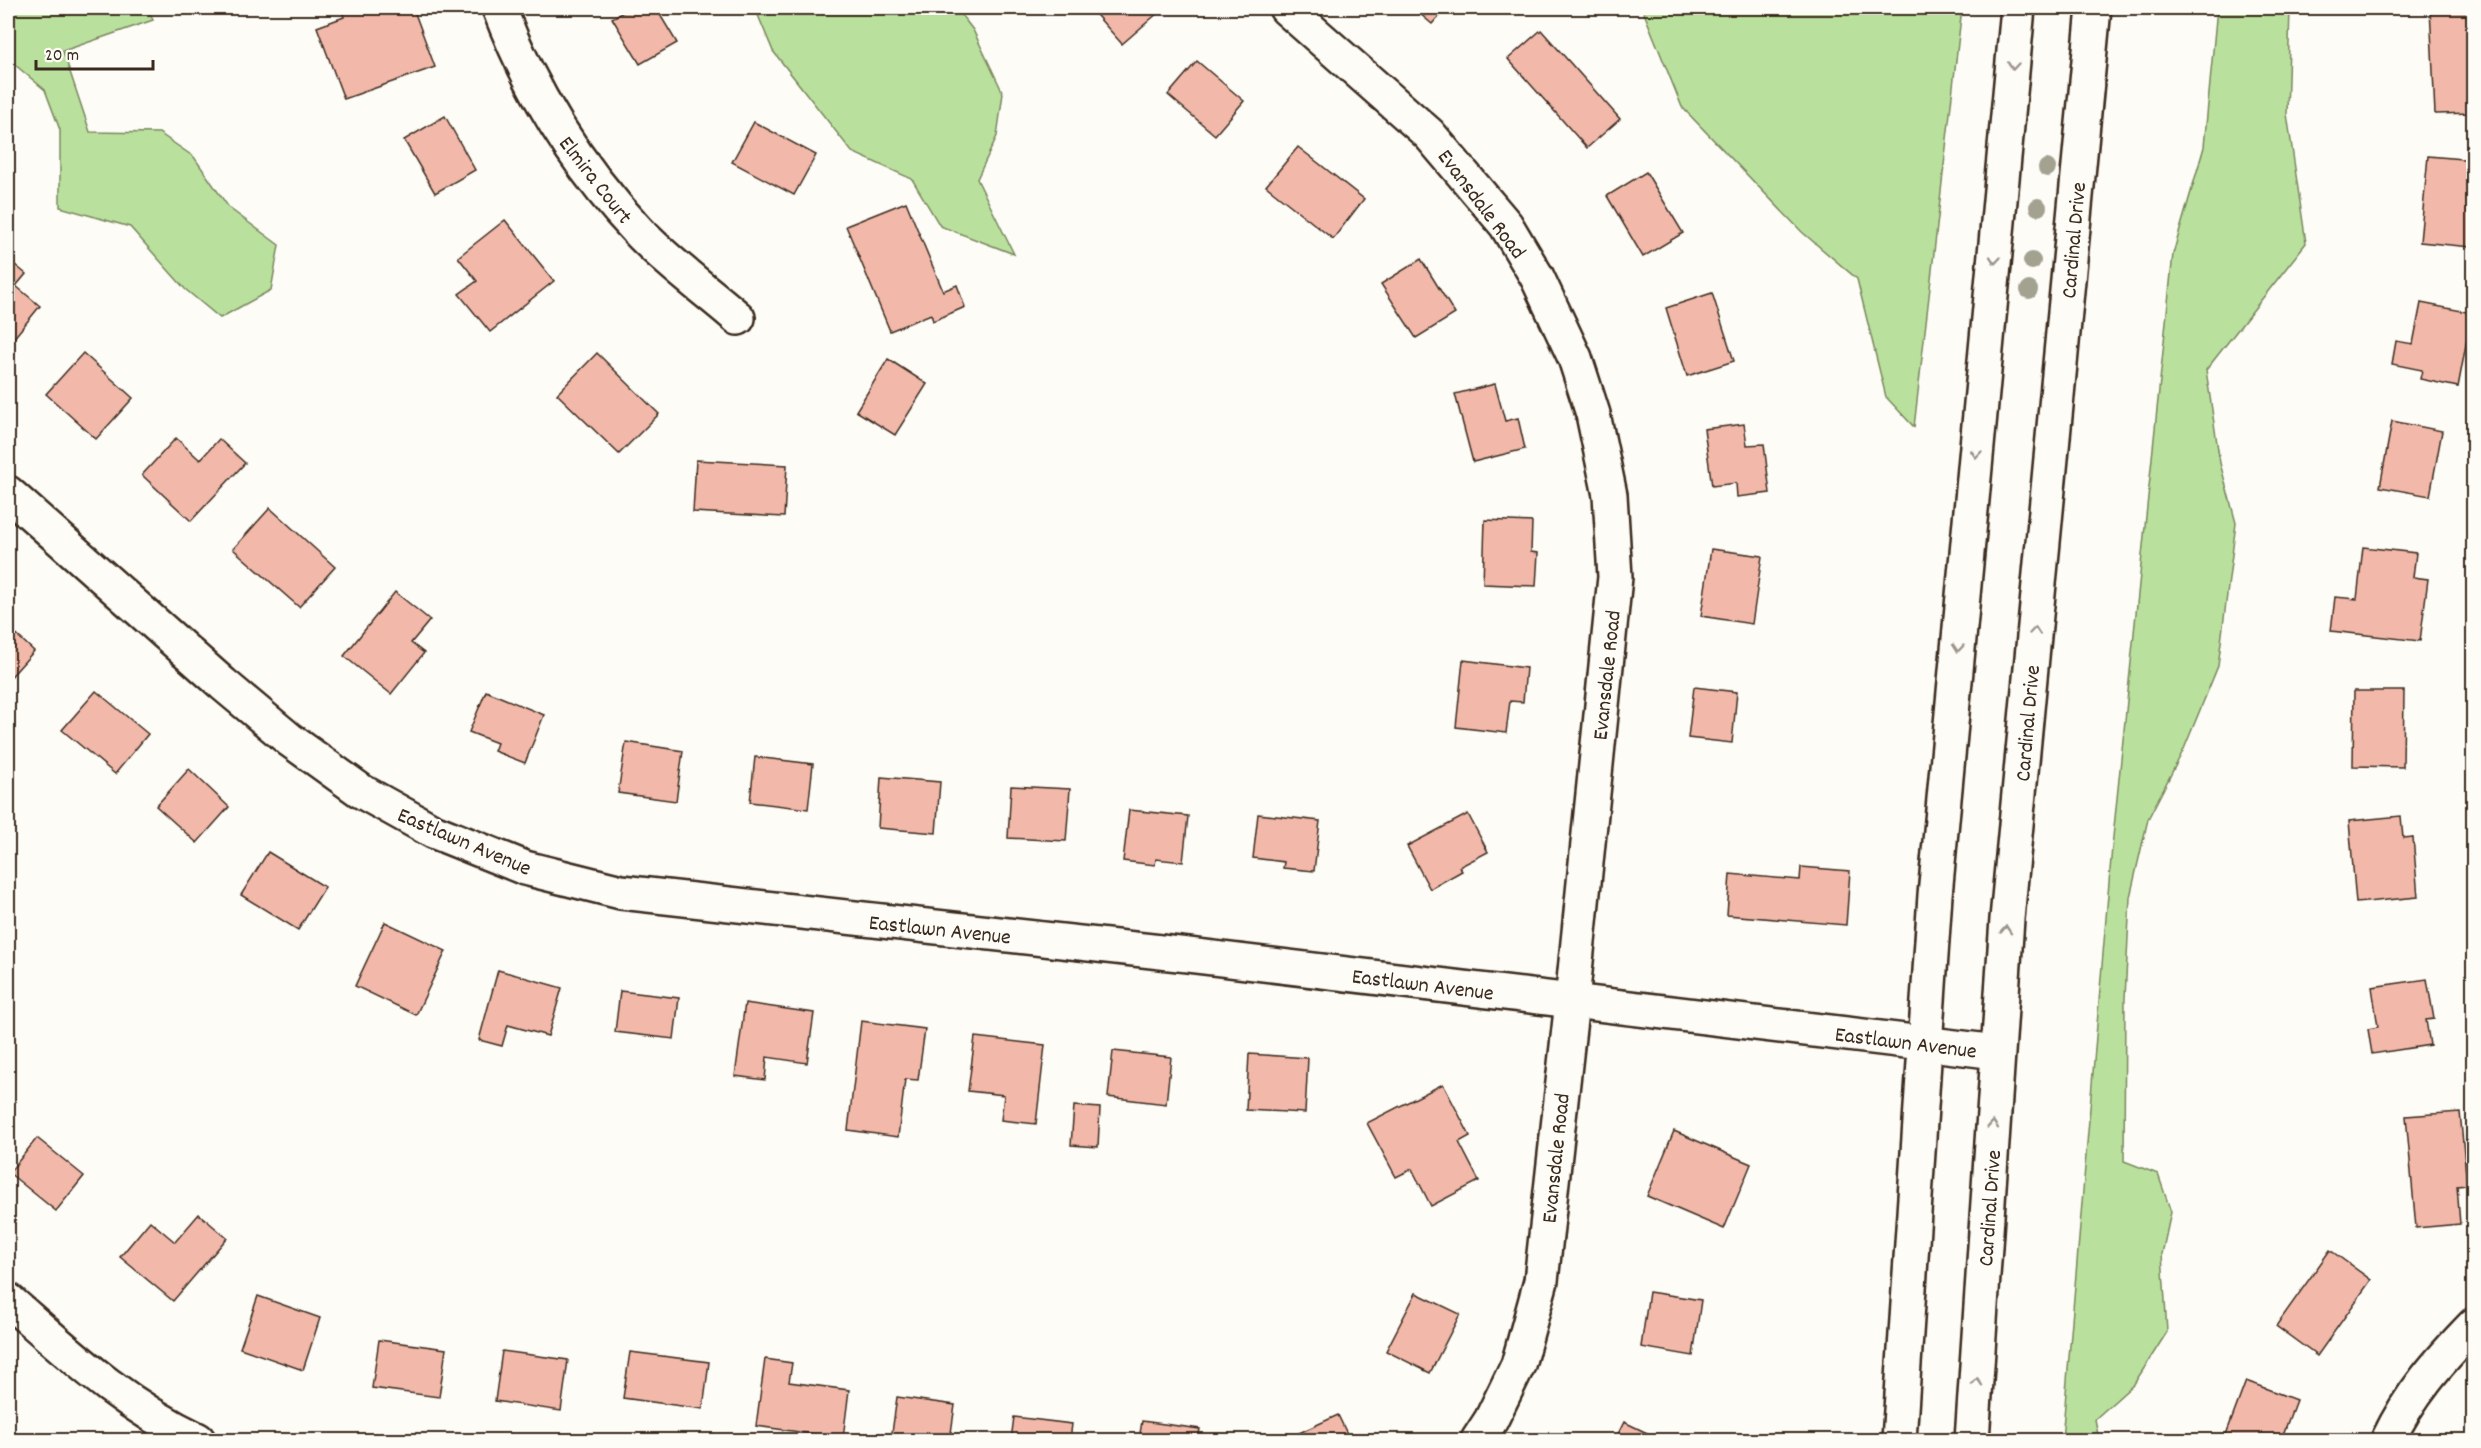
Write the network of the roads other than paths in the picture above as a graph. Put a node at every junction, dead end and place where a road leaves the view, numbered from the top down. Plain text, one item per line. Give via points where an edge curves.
1 (499, 8) edge
2 (1286, 8) edge
3 (2018, 8) edge
4 (2094, 8) edge
5 (738, 318) dead end
6 (8, 493) edge
7 (1572, 1001) junction
8 (1924, 1043) junction
9 (1997, 1052) junction
10 (8, 1300) edge
11 (2474, 1325) edge
12 (198, 1440) edge
13 (1478, 1440) edge
14 (1899, 1440) edge
15 (1972, 1440) edge
16 (2388, 1440) edge

1 - 5 street, Elmira Court via 517,56 551,120 592,179 640,233
2 - 7 street, Evansdale Road via 1429,134 1506,225 1566,338 1593,414 1610,495 1615,577
3 -> 8 street
9 -> 4 street, Cardinal Drive
6 - 7 street, Eastlawn Avenue via 223,684 361,792 433,831 525,868 621,892
7 - 8 street, Eastlawn Avenue
7 - 13 street, Evansdale Road via 1536,1305 1518,1365
8 - 9 street, Eastlawn Avenue
8 - 14 street
15 -> 9 street, Cardinal Drive
10 - 12 street via 114,1392
11 - 16 street via 2405,1405

